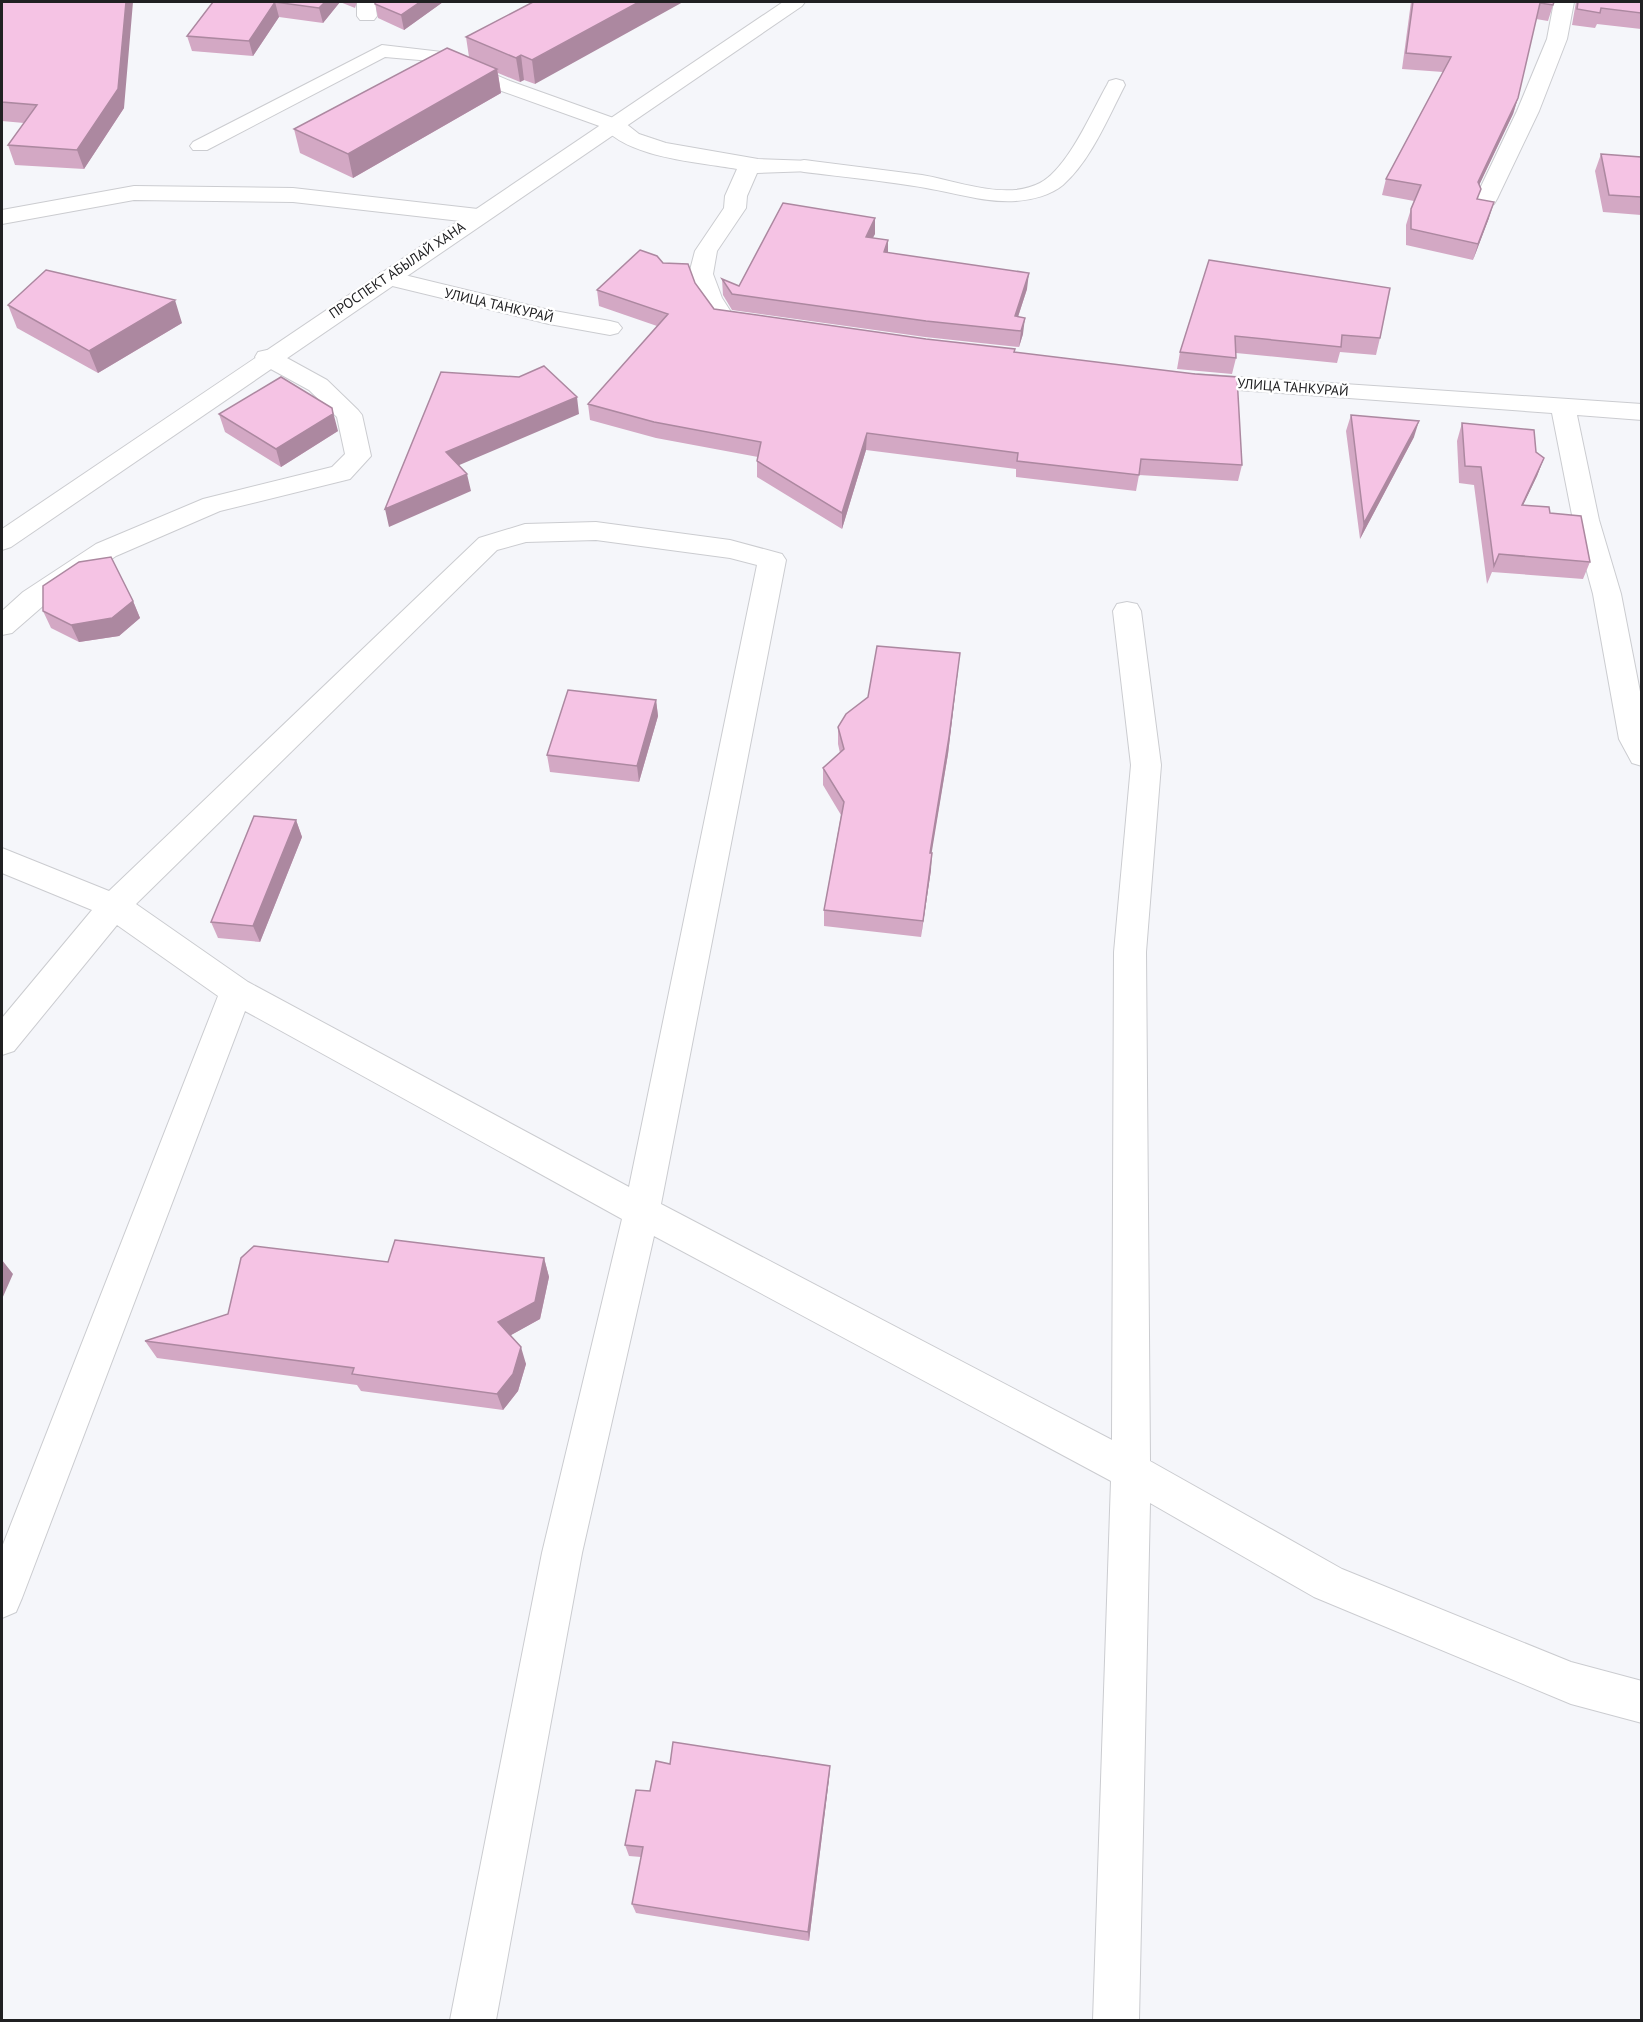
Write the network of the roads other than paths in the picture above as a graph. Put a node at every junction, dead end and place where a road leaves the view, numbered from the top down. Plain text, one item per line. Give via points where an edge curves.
1 (795, 2) edge
2 (1564, 2) edge
3 (1116, 85) dead end
4 (612, 124) junction
5 (200, 146) dead end
6 (750, 165) junction
7 (804, 166) joint
8 (1486, 199) edge
9 (478, 216) junction
10 (2, 217) edge
11 (388, 278) junction
12 (776, 326) edge
13 (610, 328) dead end
14 (267, 357) junction
15 (1169, 377) edge
16 (1563, 406) junction
17 (1641, 412) edge
18 (2, 541) edge
19 (1127, 611) dead end
20 (2, 626) edge
21 (1641, 755) edge
22 (2, 860) edge
23 (114, 906) junction
24 (236, 991) junction
25 (2, 1041) edge
26 (642, 1212) junction
27 (1131, 1471) junction
28 (2, 1598) edge
29 (1641, 1702) edge
30 (473, 2020) edge
31 (1116, 2020) edge

1 - 4 street, ПРОСПЕКТ АБЫЛАЙ ХАНА
2 - 8 street via 1557,39
3 - 7 lane via 1072,163 1049,186 1018,194 985,194
4 - 5 lane via 435,56 382,51
4 - 6 street via 631,139 662,149
4 - 9 street, ПРОСПЕКТ АБЫЛАЙ ХАНА
6 - 7 street
6 - 12 street via 736,195 735,208 706,251 701,274 723,318
9 - 10 street via 293,195 134,193
9 - 11 street, ПРОСПЕКТ АБЫЛАЙ ХАНА
11 - 13 street, УЛИЦА ТАНКУРАЙ
11 - 14 street, ПРОСПЕКТ АБЫЛАЙ ХАНА
14 - 18 street, ПРОСПЕКТ АБЫЛАЙ ХАНА
14 - 20 street via 318,385 349,415 358,456 341,473 212,505 105,549 33,599
15 - 16 street, УЛИЦА ТАНКУРАЙ
16 - 17 street, УЛИЦА ТАНКУРАЙ
16 - 21 street via 1586,520 1607,594 1634,739
19 - 27 street via 1146,765 1130,952
22 - 23 street
23 - 24 street
23 - 25 street
23 - 26 street via 488,544 525,533 596,531 730,549 772,560
24 - 26 street
24 - 28 street
26 - 27 street
26 - 30 street via 562,1553
27 - 29 street via 1328,1583 1571,1683
27 - 31 street

